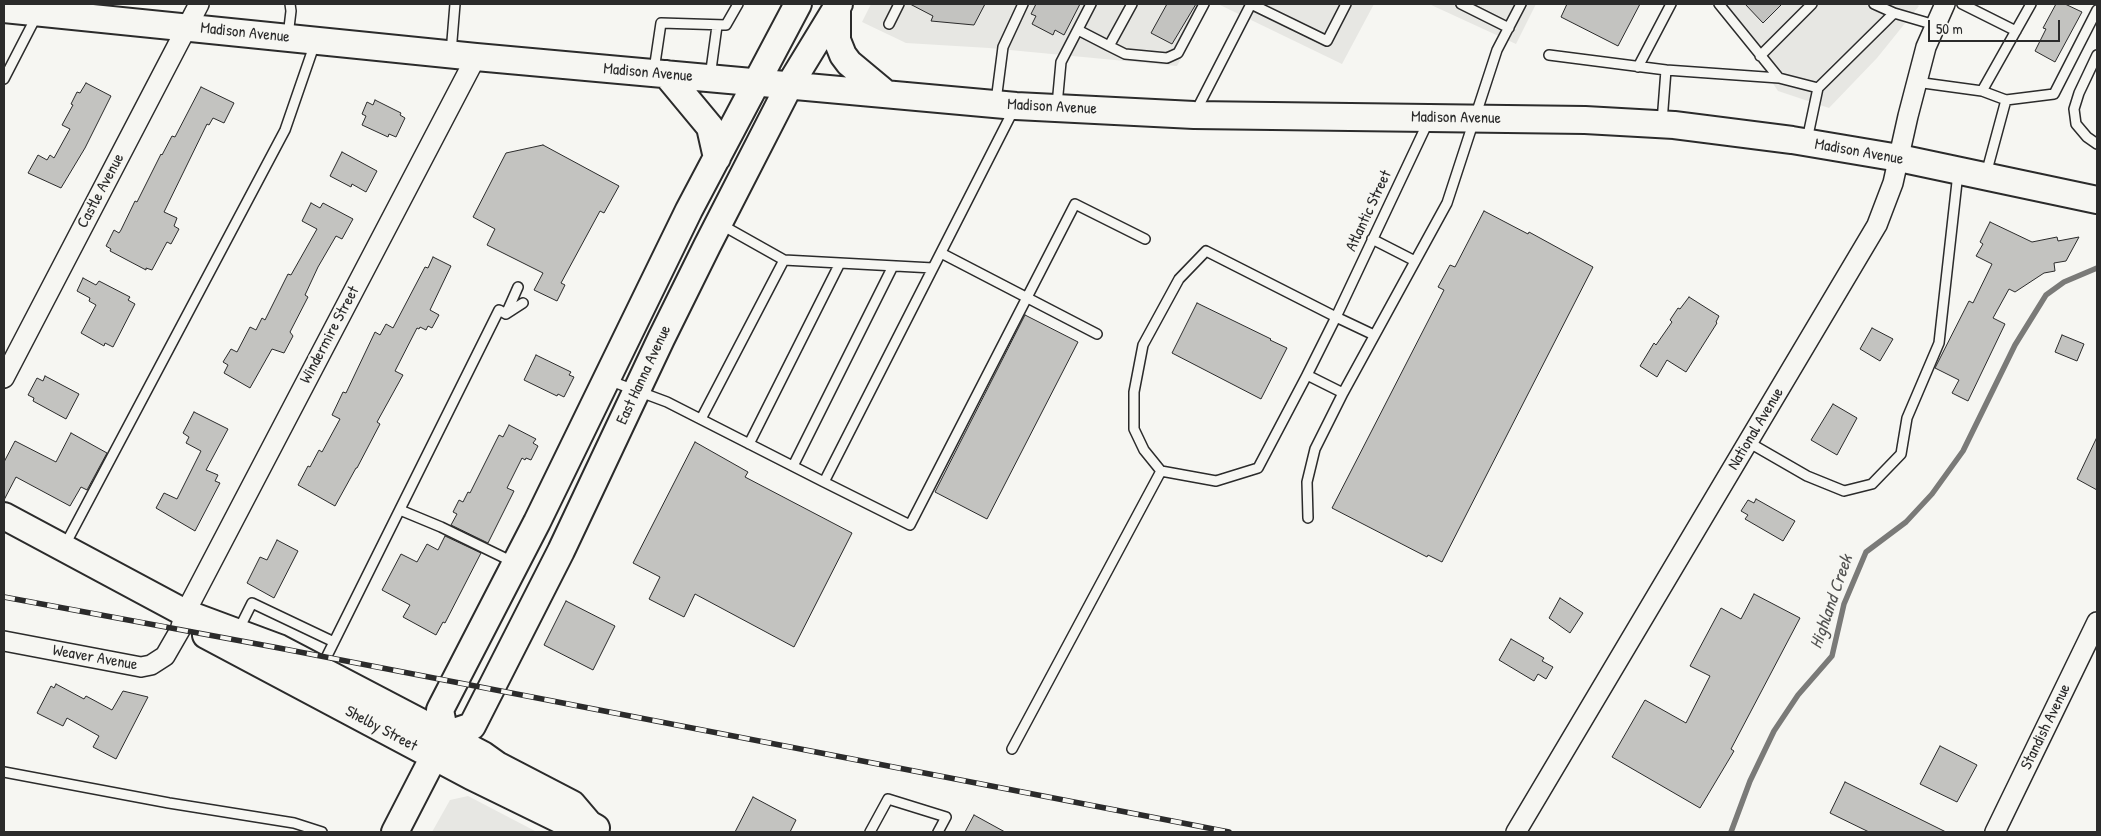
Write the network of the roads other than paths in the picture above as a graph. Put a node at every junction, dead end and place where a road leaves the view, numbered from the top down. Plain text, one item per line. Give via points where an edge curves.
1 (199, 4) edge
2 (290, 4) edge
3 (455, 4) edge
4 (738, 4) edge
5 (798, 4) edge
6 (899, 4) edge
7 (1023, 4) edge
8 (1092, 4) edge
9 (1132, 4) edge
10 (1204, 4) edge
11 (1251, 4) edge
12 (1346, 4) edge
13 (1461, 4) edge
14 (1521, 4) edge
15 (1671, 4) edge
16 (1718, 4) edge
17 (1812, 4) edge
18 (1874, 4) edge
19 (1945, 4) edge
20 (1962, 4) edge
21 (2031, 4) edge
22 (838, 6) edge
23 (19, 9) edge
24 (2097, 10) edge
25 (1894, 13) junction
26 (889, 24) dead end
27 (1936, 25) junction
28 (718, 26) junction
29 (187, 28) junction
30 (1509, 28) junction
31 (1078, 30) junction
32 (2016, 31) junction
33 (288, 38) junction
34 (316, 40) junction
35 (1109, 46) junction
36 (1549, 55) dead end
37 (2097, 55) edge
38 (463, 56) junction
39 (1760, 56) junction
40 (1638, 67) junction
41 (1666, 70) junction
42 (660, 74) junction
43 (710, 78) junction
44 (1779, 78) junction
45 (4, 79) edge
46 (1916, 82) junction
47 (757, 83) junction
48 (789, 86) junction
49 (1818, 88) junction
50 (1982, 91) junction
51 (885, 93) junction
52 (2006, 100) junction
53 (1006, 105) junction
54 (1056, 108) junction
55 (1194, 115) junction
56 (1430, 117) junction
57 (1474, 118) junction
58 (1662, 125) junction
59 (1806, 142) junction
60 (2097, 144) edge
61 (717, 158) junction
62 (1899, 158) junction
63 (1958, 171) junction
64 (1986, 177) junction
65 (2097, 200) edge
66 (719, 224) junction
67 (1146, 239) dead end
68 (1372, 239) junction
69 (941, 253) junction
70 (784, 260) junction
71 (1415, 261) junction
72 (840, 263) junction
73 (893, 266) junction
74 (933, 268) junction
75 (518, 287) dead end
76 (1026, 297) junction
77 (523, 303) dead end
78 (506, 314) junction
79 (1336, 317) junction
80 (1097, 334) dead end
81 (1374, 335) junction
82 (1307, 375) junction
83 (4, 378) edge
84 (606, 379) junction
85 (636, 392) junction
86 (1343, 393) junction
87 (701, 420) junction
88 (1748, 442) junction
89 (749, 444) junction
90 (793, 466) junction
91 (1160, 471) junction
92 (824, 482) junction
93 (400, 510) junction
94 (4, 516) edge
95 (1308, 518) dead end
96 (64, 547) junction
97 (516, 563) junction
98 (185, 613) junction
99 (2097, 622) edge
100 (237, 632) junction
101 (4, 641) edge
102 (334, 642) junction
103 (320, 669) junction
104 (440, 746) junction
105 (1012, 749) dead end
106 (4, 772) edge
107 (596, 828) edge
108 (322, 832) edge
109 (395, 832) edge
110 (870, 832) edge
111 (938, 832) edge
112 (1516, 832) edge
113 (1995, 832) edge

1 - 29 street, Castle Avenue
2 - 33 lane
3 - 38 lane
4 - 28 lane via 726,25
5 - 47 main road, East Hanna Avenue
6 - 26 lane
7 - 53 lane via 1003,47
8 - 31 lane
9 - 35 lane
10 - 35 lane via 1178,52 1167,58 1125,54
11 - 12 lane via 1327,41
11 - 55 lane
13 - 30 lane
14 - 30 lane
15 - 40 lane
16 - 39 lane
17 - 39 lane
18 - 25 lane
19 - 27 street, National Avenue
20 - 32 lane
21 - 32 lane
22 - 48 main road, East Hanna Avenue
22 - 51 main road via 837,40 843,55
23 - 29 main road, Madison Avenue via 98,15
23 - 45 lane
24 - 52 lane via 2054,94
25 - 27 lane
25 - 49 lane
27 - 46 street, National Avenue
28 - 42 lane via 661,22
28 - 43 lane
29 - 33 main road, Madison Avenue
29 - 83 street, Castle Avenue
30 - 57 lane via 1497,50
31 - 35 lane
31 - 54 lane via 1061,62
32 - 50 lane
33 - 34 main road, Madison Avenue
34 - 38 main road, Madison Avenue
34 - 96 lane via 285,130
36 - 40 lane
37 - 60 lane via 2074,109 2076,124
38 - 42 main road, Madison Avenue
38 - 98 street, Windermire Street
39 - 44 lane
40 - 41 lane
41 - 44 lane
41 - 58 lane
42 - 43 main road, Madison Avenue
42 - 61 main road via 710,127
43 - 47 main road, Madison Avenue
44 - 49 lane
46 - 50 lane
46 - 62 street, National Avenue
47 - 48 main road, Madison Avenue
47 - 61 main road, East Hanna Avenue
48 - 51 main road, Madison Avenue
48 - 66 main road, East Hanna Avenue
49 - 59 lane
50 - 52 lane
51 - 53 main road, Madison Avenue
52 - 64 lane
53 - 54 main road, Madison Avenue
53 - 69 lane
54 - 55 main road, Madison Avenue
55 - 56 main road, Madison Avenue
56 - 57 main road, Madison Avenue
56 - 68 lane, Atlantic Street
57 - 58 main road, Madison Avenue
57 - 71 lane via 1446,203
58 - 59 main road, Madison Avenue
59 - 62 main road, Madison Avenue
61 - 84 main road, East Hanna Avenue
62 - 63 main road, Madison Avenue
62 - 88 street, National Avenue via 1877,225
63 - 64 main road, Madison Avenue
63 - 88 lane via 1939,343 1907,418 1901,454 1872,484 1844,491 1806,476
64 - 65 main road, Madison Avenue
66 - 70 lane
66 - 85 main road, East Hanna Avenue
67 - 76 lane via 1075,204
68 - 71 lane
68 - 79 lane, Atlantic Street
69 - 74 lane
69 - 76 lane
70 - 72 lane
70 - 87 lane
71 - 81 lane
72 - 73 lane
72 - 89 lane
73 - 74 lane
73 - 90 lane
74 - 92 lane
75 - 78 lane
76 - 80 lane
76 - 92 lane via 910,525
77 - 78 lane
78 - 93 lane via 498,310
79 - 81 lane
79 - 82 lane, Atlantic Street
79 - 91 lane via 1206,251 1179,279 1143,345 1134,392 1134,429 1144,450
81 - 86 lane
82 - 86 lane
82 - 91 lane, Atlantic Street via 1258,468 1216,481
84 - 85 lane
84 - 97 main road, East Hanna Avenue
85 - 87 lane via 667,402
85 - 104 main road, East Hanna Avenue via 561,551 472,726
86 - 95 lane via 1315,449 1307,482
87 - 89 lane
88 - 112 street, National Avenue
89 - 90 lane
90 - 92 lane
91 - 105 lane
93 - 97 lane
93 - 102 lane
94 - 96 main road, Shelby Street
96 - 98 main road, Shelby Street
97 - 104 main road, East Hanna Avenue via 440,710
98 - 100 main road, Shelby Street
98 - 101 street, Weaver Avenue via 180,630 165,656 146,667
98 - 104 main road, Shelby Street via 204,634
99 - 113 street, Standish Avenue
100 - 102 lane via 252,603
100 - 103 main road, Shelby Street via 280,648
102 - 103 lane
103 - 104 main road, Shelby Street
104 - 107 main road, Shelby Street via 483,755 572,804
104 - 109 main road
106 - 108 lane via 169,804 294,823
110 - 111 lane via 888,799 946,817

